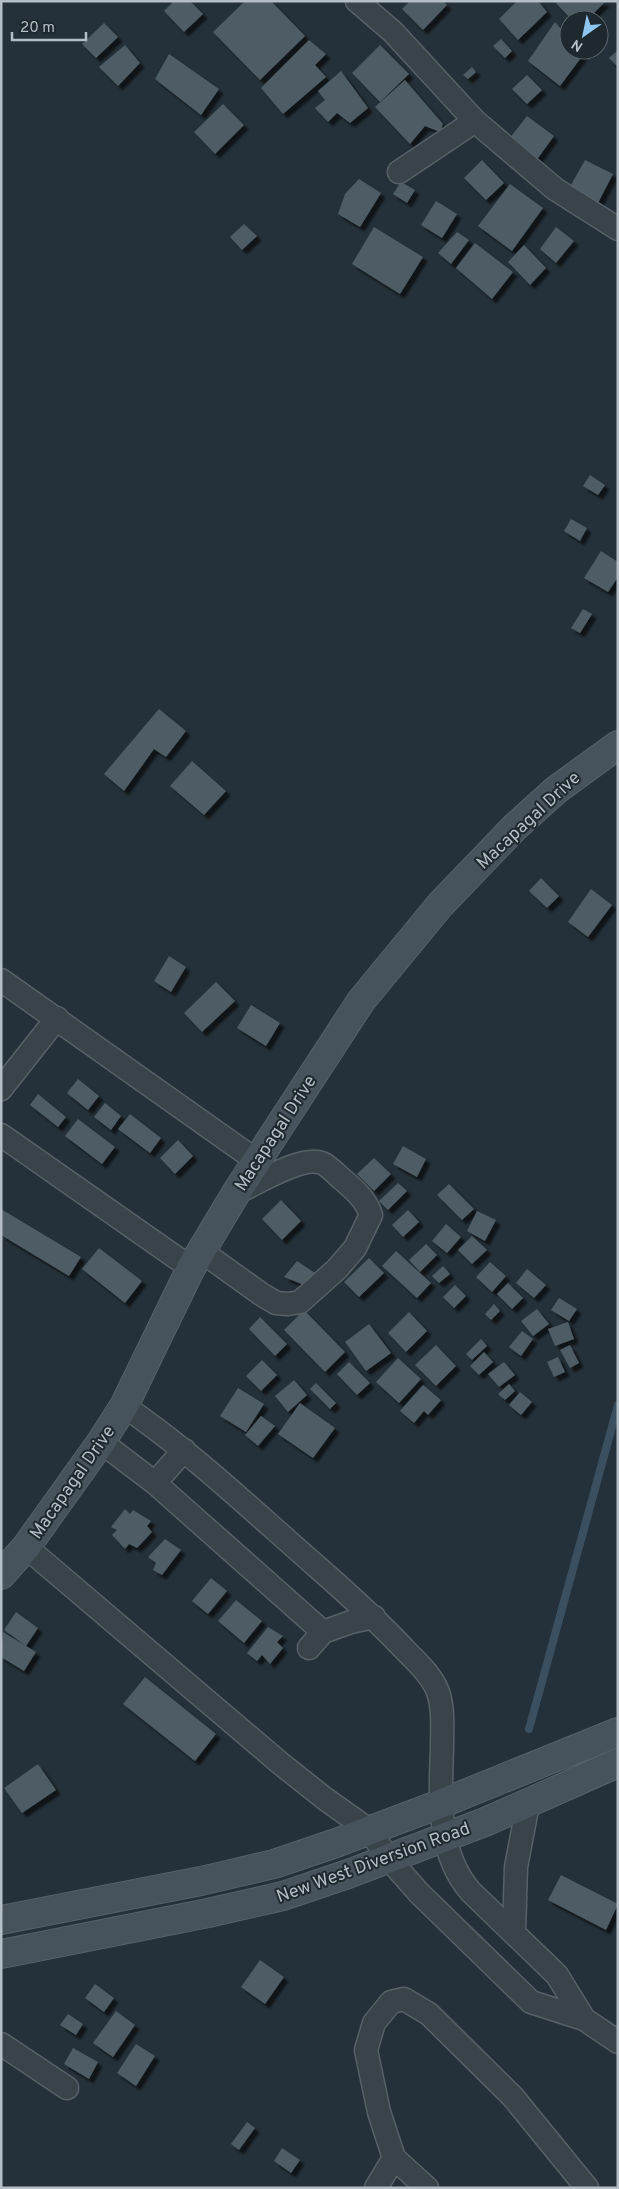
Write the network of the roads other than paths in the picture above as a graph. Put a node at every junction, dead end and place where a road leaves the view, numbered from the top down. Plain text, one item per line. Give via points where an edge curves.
1 (357, 1) edge
2 (475, 121) junction
3 (399, 172) dead end
4 (618, 229) edge
5 (618, 745) edge
6 (1, 980) edge
7 (57, 1018) junction
8 (1, 1089) edge
9 (1, 1135) edge
10 (257, 1161) junction
11 (236, 1193) junction
12 (196, 1259) junction
13 (124, 1406) junction
14 (101, 1442) junction
15 (184, 1450) junction
16 (155, 1483) junction
17 (26, 1548) junction
18 (1, 1575) edge
19 (374, 1617) junction
20 (618, 1732) edge
21 (618, 1763) edge
22 (440, 1804) junction
23 (528, 1804) junction
24 (369, 1830) junction
25 (446, 1837) junction
26 (389, 1859) junction
27 (494, 1914) junction
28 (1, 1920) edge
29 (514, 1933) junction
30 (468, 1942) junction
31 (1, 1954) edge
32 (584, 2019) junction
33 (618, 2042) edge
34 (1, 2044) edge
35 (67, 2088) dead end
36 (394, 2158) junction
37 (376, 2188) edge
38 (427, 2188) edge
39 (587, 2188) edge

1 - 2 street via 393,32
2 - 3 street
2 - 4 street via 555,189
5 - 10 street, Macapagal Drive via 556,790 440,905 361,1001
6 - 7 street
7 - 8 street
7 - 10 street
9 - 12 street
10 - 11 street, Macapagal Drive
11 - 12 street, Macapagal Drive
11 - 12 street via 295,1165 310,1161 322,1163 358,1193 372,1216 354,1248 300,1302 276,1303
12 - 13 street, Macapagal Drive
13 - 14 street, Macapagal Drive
13 - 15 street
14 - 16 street
14 - 17 street, Macapagal Drive
15 - 16 street
15 - 19 street
16 - 19 street via 316,1640 351,1622
17 - 18 street, Macapagal Drive
17 - 24 street via 280,1763
19 - 22 street via 427,1673 438,1692 442,1713
20 - 22 street, New West Diversion Road
21 - 23 street, New West Diversion Road
22 - 24 street, New West Diversion Road
22 - 25 street
23 - 25 street, New West Diversion Road
23 - 29 street via 516,1867
24 - 26 street
24 - 28 street, New West Diversion Road via 274,1864
25 - 26 street, New West Diversion Road
25 - 27 street via 461,1881
26 - 30 street
26 - 31 street, New West Diversion Road via 283,1896
27 - 29 street
27 - 30 street
29 - 32 street via 557,1974
30 - 32 street via 531,2002
32 - 33 street
34 - 35 street
36 - 37 street
36 - 38 street
36 - 39 street via 379,2112 366,2050 374,2023 391,2002 404,1999 429,2014 513,2097

